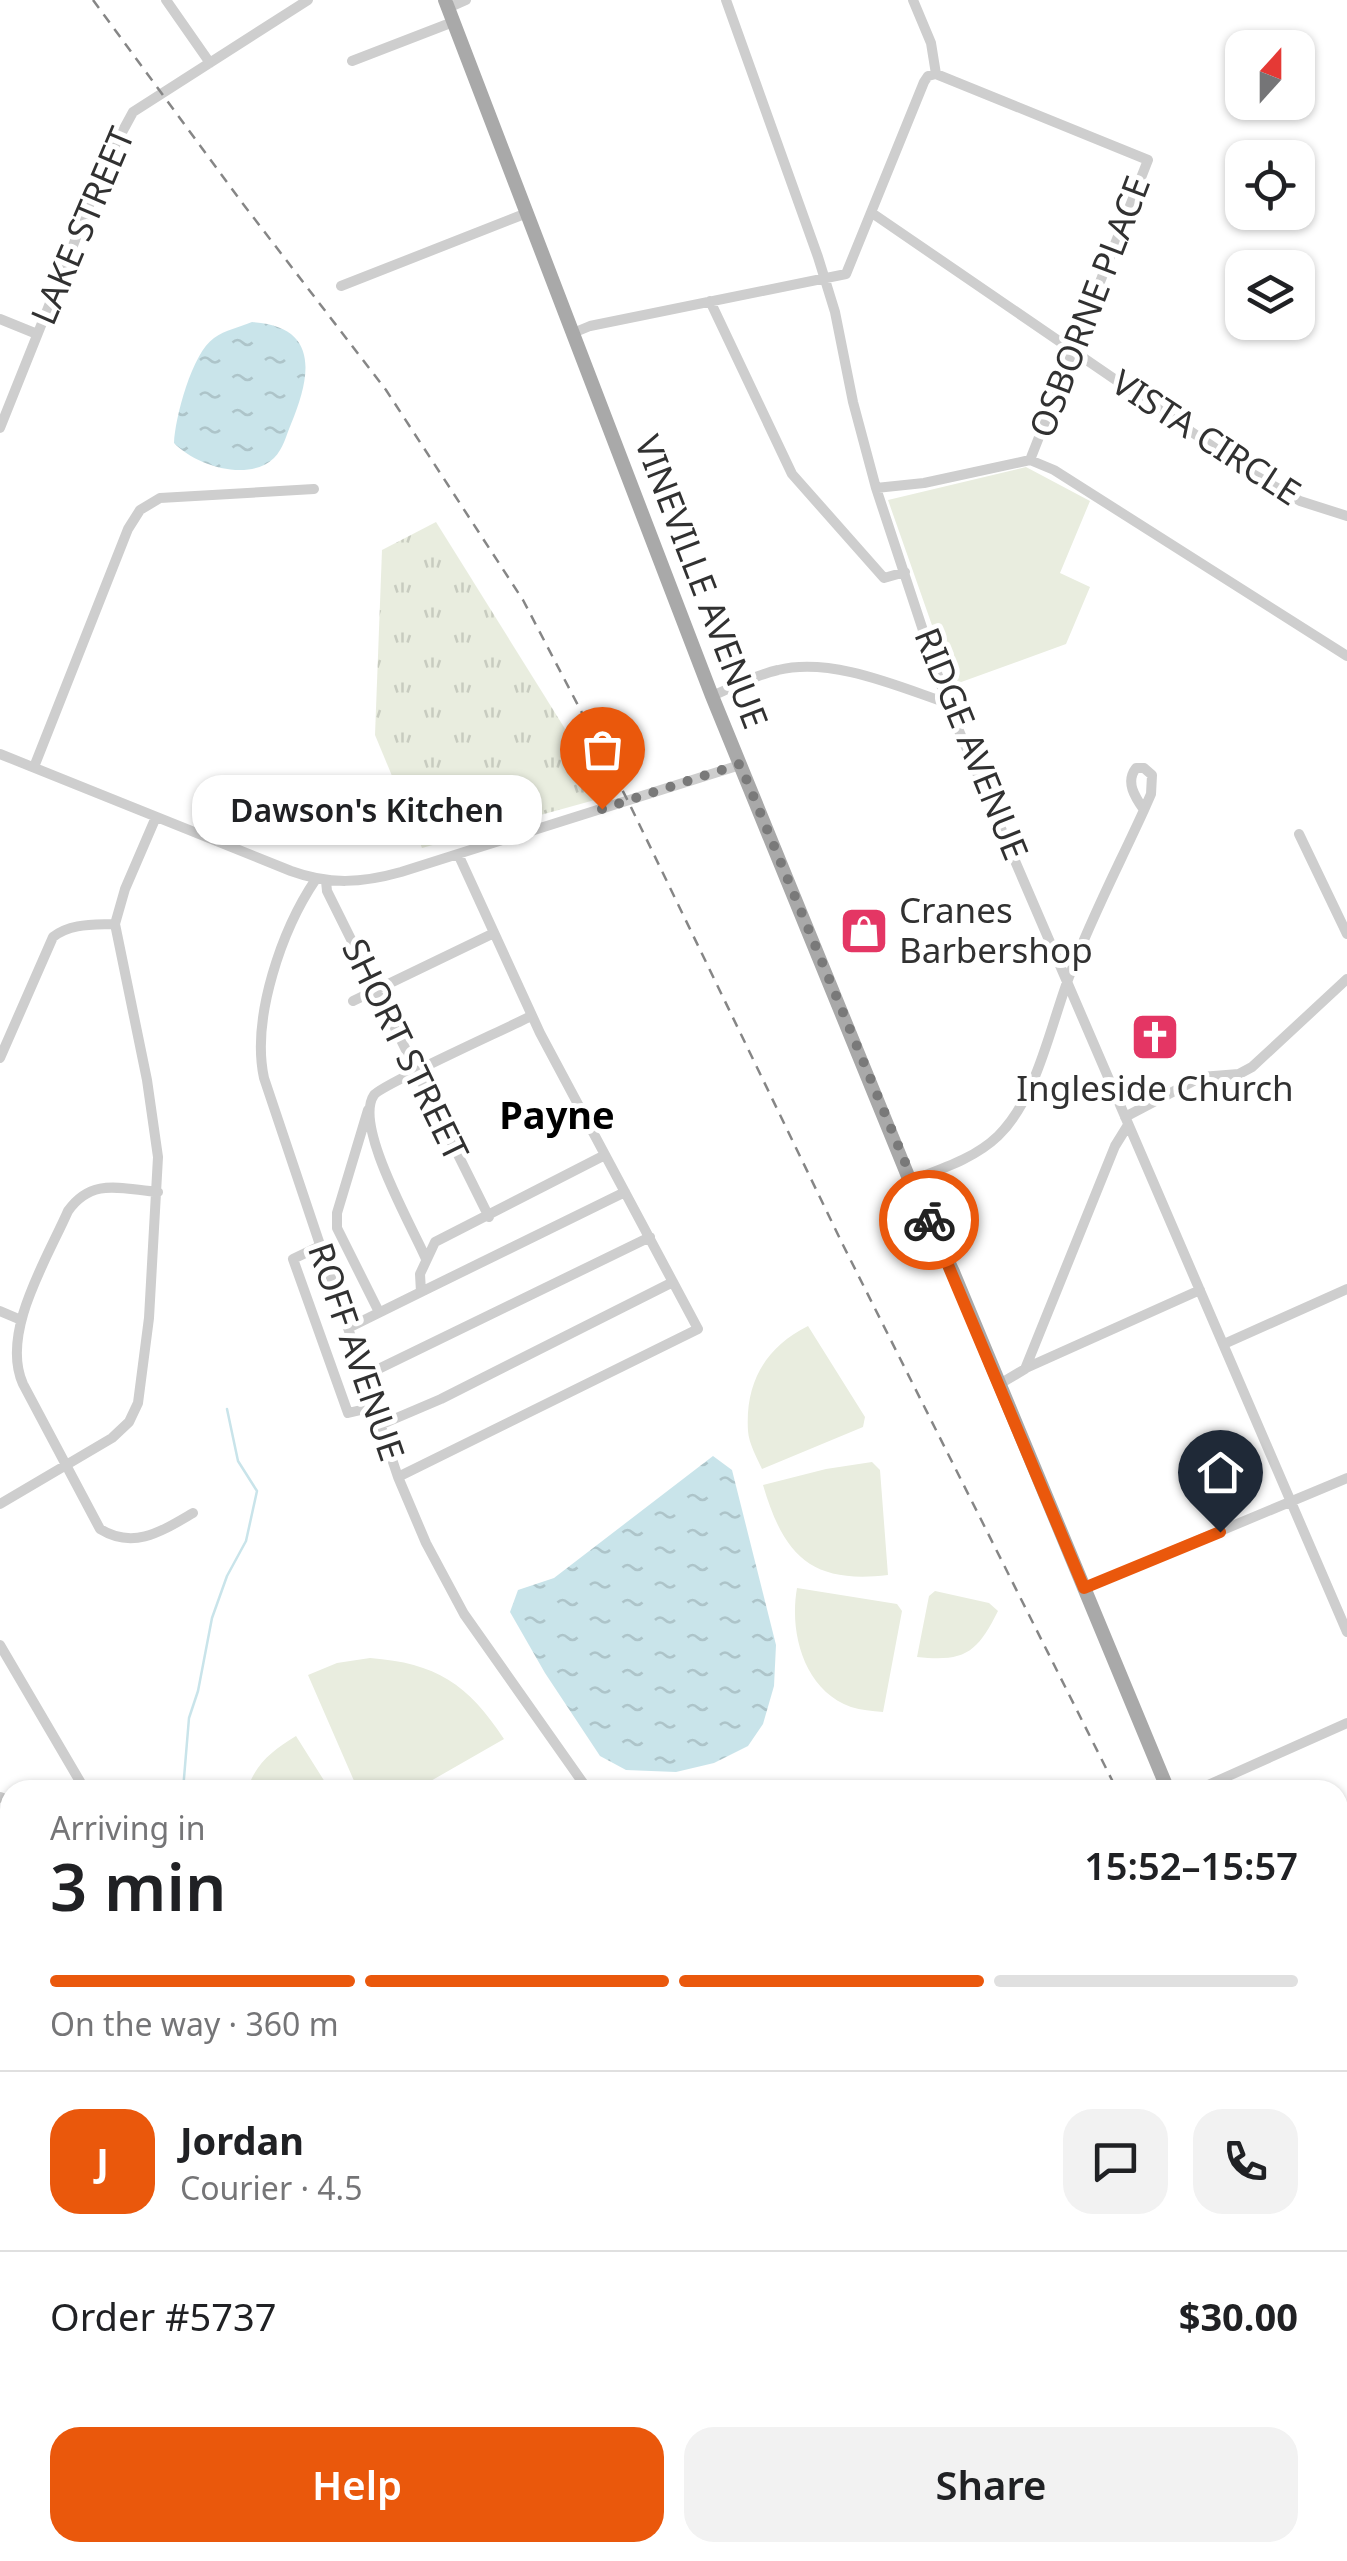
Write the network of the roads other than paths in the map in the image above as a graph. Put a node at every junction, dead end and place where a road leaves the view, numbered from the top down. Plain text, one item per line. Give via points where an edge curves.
1 (166, 0) edge
2 (308, 0) edge
3 (466, 0) edge
4 (726, 0) edge
5 (913, 0) edge
6 (289, 5) edge
7 (449, 10) edge
8 (352, 61) dead end
9 (210, 63) junction
10 (936, 74) junction
11 (527, 213) junction
12 (872, 213) junction
13 (824, 277) junction
14 (341, 286) dead end
15 (710, 301) junction
16 (0, 319) edge
17 (573, 333) junction
18 (37, 334) junction
19 (1072, 350) junction
20 (0, 428) edge
21 (1030, 460) junction
22 (876, 488) junction
23 (314, 489) dead end
24 (1347, 516) edge
25 (905, 572) junction
26 (1347, 656) edge
27 (712, 696) junction
28 (948, 703) junction
29 (0, 754) edge
30 (740, 764) junction
31 (34, 767) junction
32 (1144, 810) dead end
33 (156, 817) junction
34 (1299, 834) dead end
35 (458, 854) junction
36 (321, 880) junction
37 (116, 924) junction
38 (494, 933) junction
39 (1347, 934) edge
40 (1068, 978) junction
41 (1347, 979) edge
42 (375, 993) junction
43 (353, 1001) dead end
44 (532, 1016) junction
45 (0, 1058) edge
46 (416, 1073) junction
47 (372, 1099) junction
48 (1127, 1121) junction
49 (603, 1156) junction
50 (910, 1181) junction
51 (158, 1192) junction
52 (625, 1192) junction
53 (488, 1217) junction
54 (650, 1237) junction
55 (320, 1246) junction
56 (426, 1259) junction
57 (673, 1282) junction
58 (1200, 1290) junction
59 (1347, 1290) edge
60 (421, 1292) junction
61 (0, 1311) edge
62 (379, 1312) junction
63 (21, 1320) junction
64 (348, 1328) junction
65 (1224, 1344) junction
66 (1025, 1368) junction
67 (364, 1376) junction
68 (998, 1385) junction
69 (374, 1407) junction
70 (380, 1425) junction
71 (66, 1465) junction
72 (398, 1477) junction
73 (1347, 1478) edge
74 (1290, 1503) junction
75 (0, 1504) edge
76 (193, 1514) dead end
77 (1084, 1588) junction
78 (1347, 1632) edge
79 (0, 1645) edge
80 (1347, 1723) edge
81 (79, 1780) edge
82 (581, 1780) edge
83 (1164, 1780) edge
84 (1219, 1780) edge

1 - 9 street
2 - 6 street, LAKE STREET
3 - 7 street
4 - 13 street, RIDGE AVENUE
5 - 10 street
6 - 9 street, LAKE STREET
7 - 8 street
7 - 11 main road, VINEVILLE AVENUE
9 - 18 street, LAKE STREET via 133,112 117,136
10 - 12 street via 924,82
10 - 19 street, OSBORNE PLACE via 1148,160
11 - 14 street
11 - 17 main road, VINEVILLE AVENUE
12 - 13 street via 846,274
12 - 19 street, VISTA CIRCLE
13 - 15 street
13 - 22 street, RIDGE AVENUE
15 - 17 street
15 - 25 street via 792,474 884,578
16 - 18 street
17 - 27 main road, VINEVILLE AVENUE
18 - 20 street, LAKE STREET
19 - 21 street, OSBORNE PLACE
19 - 24 street, VISTA CIRCLE via 1279,490
21 - 22 street
21 - 26 street
22 - 25 street, RIDGE AVENUE
23 - 31 street via 170,496 140,510
25 - 28 street, RIDGE AVENUE
27 - 28 street via 775,670 810,668
27 - 30 main road, VINEVILLE AVENUE
28 - 40 street, RIDGE AVENUE
29 - 31 street
30 - 35 street
30 - 50 main road, VINEVILLE AVENUE
31 - 33 street
32 - 40 street
33 - 36 street
33 - 37 street
34 - 39 street
35 - 36 street via 369,880
35 - 38 street
36 - 42 street, SHORT STREET
36 - 55 street, ROFF AVENUE via 298,907 282,947 260,1060
37 - 45 street via 79,925 53,937
37 - 51 street via 156,1134
38 - 42 street
38 - 44 street
40 - 48 street, RIDGE AVENUE
40 - 50 street via 1020,1106 1000,1134 977,1152
41 - 48 street via 1252,1067 1201,1077
42 - 43 street
42 - 46 street, SHORT STREET
44 - 46 street
44 - 49 street
46 - 47 street
46 - 53 street, SHORT STREET
47 - 56 street via 376,1151
47 - 62 street via 337,1228
48 - 58 street, RIDGE AVENUE
48 - 66 street
49 - 52 street
49 - 53 street
50 - 68 main road, VINEVILLE AVENUE
51 - 63 street via 93,1188 78,1196
51 - 71 street via 134,1414 112,1438
52 - 54 street
52 - 60 street
53 - 56 street via 435,1242
54 - 57 street
54 - 67 street
55 - 64 street, ROFF AVENUE
55 - 69 street via 294,1259 348,1413
56 - 60 street
57 - 70 street
57 - 72 street via 698,1329
58 - 65 street, RIDGE AVENUE
58 - 66 street
59 - 65 street
60 - 62 street
61 - 63 street
62 - 64 street
63 - 71 street via 19,1374
64 - 67 street, ROFF AVENUE
65 - 74 street, RIDGE AVENUE
66 - 68 street
67 - 69 street, ROFF AVENUE
68 - 77 main road, VINEVILLE AVENUE
69 - 70 street, ROFF AVENUE
70 - 72 street, ROFF AVENUE
71 - 75 street
71 - 76 street via 93,1520 118,1538 146,1538
72 - 82 street, ROFF AVENUE via 450,1591
73 - 74 street
74 - 77 street
74 - 78 street, RIDGE AVENUE
77 - 83 main road, VINEVILLE AVENUE
79 - 81 street
80 - 84 street

